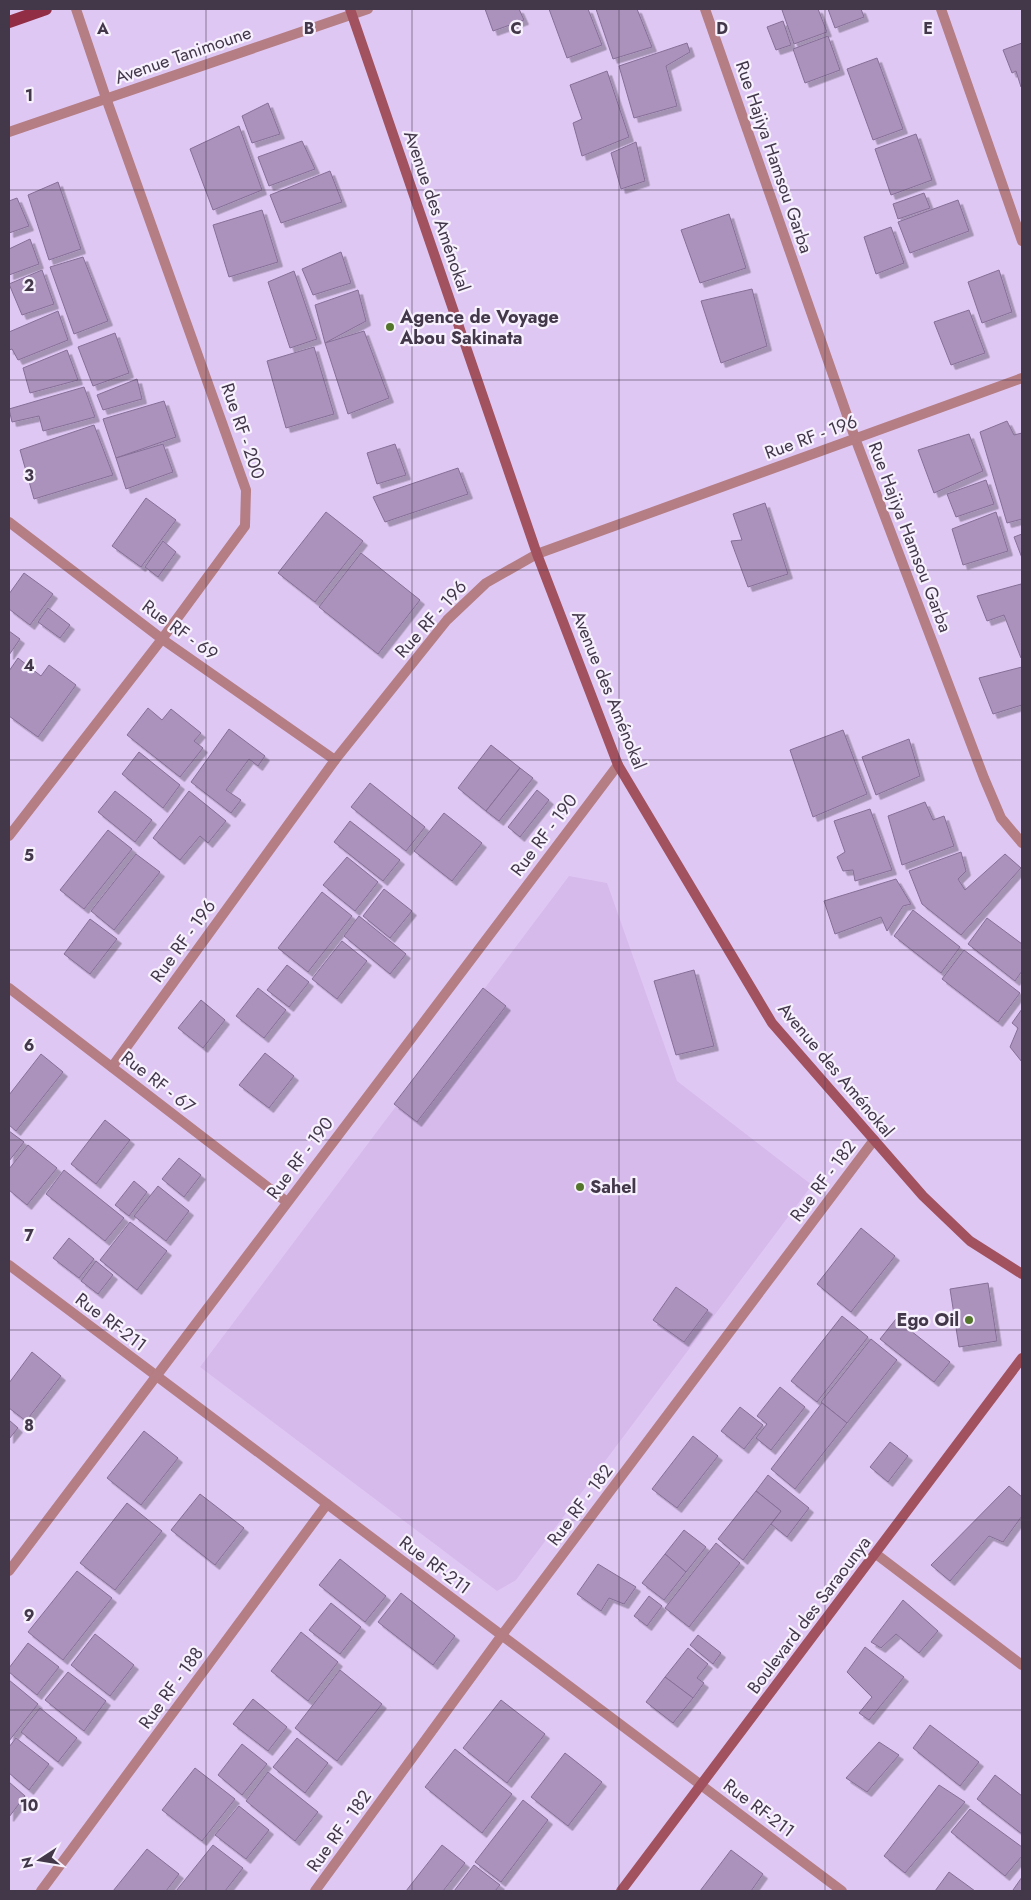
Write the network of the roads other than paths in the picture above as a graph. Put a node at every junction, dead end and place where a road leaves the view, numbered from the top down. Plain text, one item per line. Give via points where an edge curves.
1 (46, 9) edge
2 (76, 9) edge
3 (368, 9) edge
4 (705, 9) edge
5 (941, 9) edge
6 (351, 12) edge
7 (9, 22) edge
8 (106, 98) junction
9 (9, 132) edge
10 (1022, 241) edge
11 (1022, 378) edge
12 (855, 438) junction
13 (9, 522) edge
14 (537, 554) junction
15 (162, 639) junction
16 (335, 760) junction
17 (618, 764) junction
18 (9, 836) edge
19 (1022, 843) edge
20 (9, 988) edge
21 (112, 1067) junction
22 (874, 1140) junction
23 (287, 1202) junction
24 (9, 1265) edge
25 (1022, 1274) edge
26 (1022, 1358) edge
27 (156, 1376) junction
28 (327, 1504) junction
29 (876, 1554) junction
30 (9, 1570) edge
31 (502, 1635) junction
32 (1022, 1665) edge
33 (702, 1786) junction
34 (42, 1891) edge
35 (315, 1891) edge
36 (621, 1891) edge
37 (842, 1891) edge

1 - 7 main road
2 - 8 street, Rue RF - 200
3 - 6 street, Avenue Tanimoune
4 - 12 street, Rue Hajiya Hamsou Garba
5 - 10 street
6 - 8 street, Avenue Tanimoune
6 - 14 main road, Avenue des Aménokal
8 - 9 street, Avenue Tanimoune
8 - 15 street, Rue RF - 200 via 246,490 245,526
11 - 12 street, Rue RF - 196
12 - 14 street, Rue RF - 196
12 - 19 street, Rue Hajiya Hamsou Garba via 984,778 1001,818
13 - 15 street, Rue RF - 69
14 - 16 street, Rue RF - 196 via 486,584 447,620
14 - 17 main road, Avenue des Aménokal
15 - 16 street, Rue RF - 69
15 - 18 street, Rue RF - 200
16 - 21 street, Rue RF - 196
17 - 22 main road, Avenue des Aménokal via 772,1023
17 - 23 street, Rue RF - 190
20 - 21 street, Rue RF - 67
21 - 23 street, Rue RF - 67
22 - 25 main road, Avenue des Aménokal via 923,1196 970,1241
22 - 31 street, Rue RF - 182
23 - 27 street, Rue RF - 190
24 - 27 street, Rue RF-211
26 - 29 main road, Boulevard des Saraounya
27 - 28 street, Rue RF-211
27 - 30 street, Rue RF - 190
28 - 31 street, Rue RF-211
28 - 34 street, Rue RF - 188
29 - 32 street
29 - 33 main road, Boulevard des Saraounya
31 - 33 street, Rue RF-211
31 - 35 street, Rue RF - 182
33 - 36 main road, Boulevard des Saraounya
33 - 37 street, Rue RF-211

